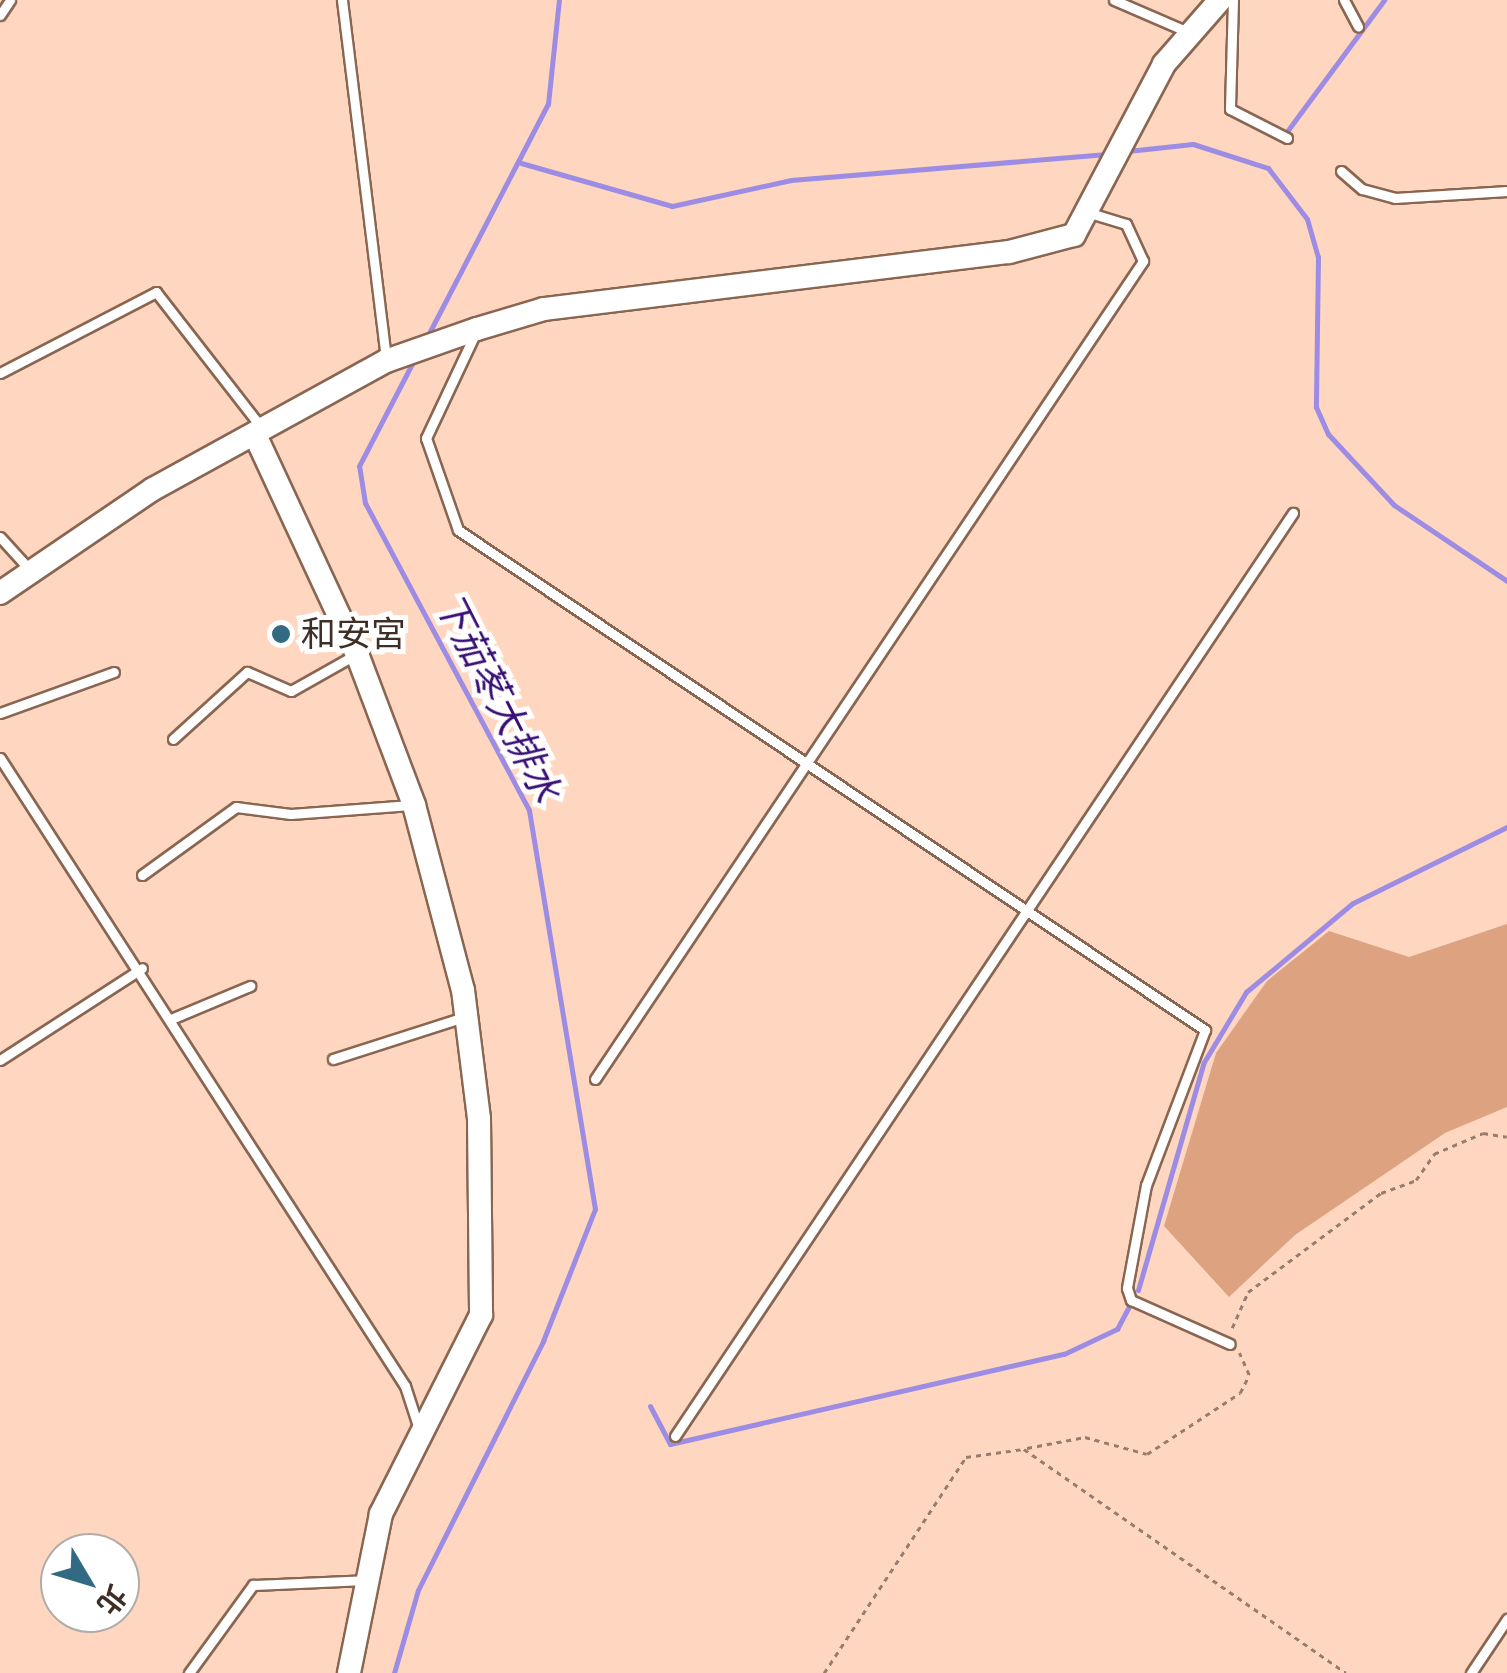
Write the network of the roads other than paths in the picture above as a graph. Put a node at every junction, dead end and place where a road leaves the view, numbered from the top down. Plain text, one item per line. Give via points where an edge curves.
1 (10, 0) edge
2 (342, 0) edge
3 (1114, 0) edge
4 (1220, 0) edge
5 (1233, 0) edge
6 (1344, 0) edge
7 (0, 15) edge
8 (1358, 26) dead end
9 (1190, 33) junction
10 (1287, 138) dead end
11 (1342, 171) dead end
12 (1507, 191) edge
13 (1089, 213) junction
14 (477, 329) junction
15 (386, 361) junction
16 (0, 373) edge
17 (261, 437) junction
18 (1293, 514) dead end
19 (0, 538) edge
20 (30, 570) junction
21 (0, 593) edge
22 (357, 654) junction
23 (114, 672) dead end
24 (0, 713) edge
25 (173, 739) dead end
26 (0, 758) edge
27 (807, 762) junction
28 (414, 805) junction
29 (142, 875) dead end
30 (1028, 911) junction
31 (142, 968) junction
32 (250, 986) dead end
33 (466, 1016) junction
34 (171, 1019) junction
35 (333, 1058) dead end
36 (0, 1060) edge
37 (596, 1079) dead end
38 (1230, 1344) road end
39 (419, 1429) junction
40 (675, 1436) dead end
41 (368, 1580) junction
42 (1507, 1619) edge
43 (189, 1673) edge
44 (349, 1673) edge
45 (1471, 1673) edge

1 - 7 lane
2 - 15 lane
3 - 9 lane
4 - 9 street
5 - 10 lane via 1230,108
6 - 8 lane
9 - 13 street via 1116,143
11 - 12 lane via 1362,190 1395,198
13 - 14 street via 1074,235 1009,252 544,308
13 - 27 lane via 1126,224 1143,262
14 - 15 street
14 - 27 lane via 426,438 458,530
15 - 17 street
16 - 17 lane via 156,292
17 - 20 street via 92,523
17 - 22 street
18 - 30 lane
19 - 20 lane
20 - 21 street
22 - 25 lane via 291,691 247,672
22 - 28 street
23 - 24 lane
26 - 31 lane
27 - 30 lane
27 - 37 lane
28 - 29 lane via 291,814 236,807
28 - 33 street
30 - 38 lane via 1205,1030 1146,1185 1127,1288 1131,1300
30 - 40 lane
31 - 34 lane
31 - 36 lane
32 - 34 lane
33 - 35 lane
33 - 39 street via 487,1242 481,1315
34 - 39 lane via 404,1386
39 - 41 street via 381,1514
41 - 43 lane via 253,1585
41 - 44 street
42 - 45 lane

